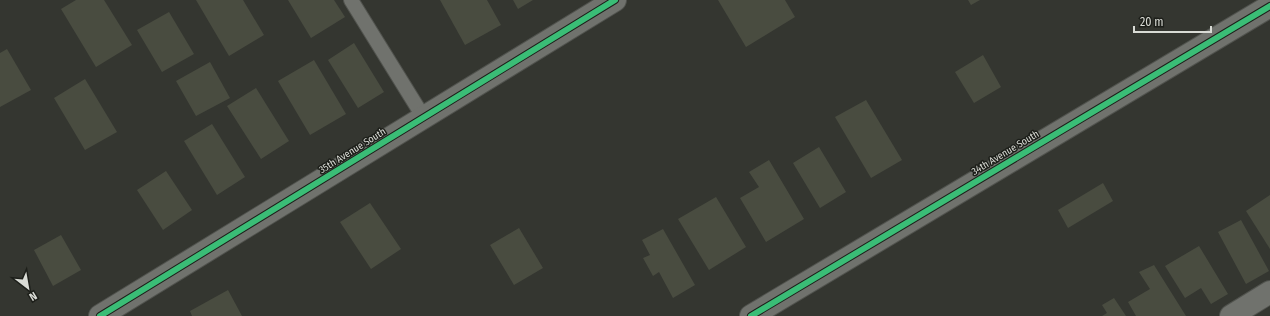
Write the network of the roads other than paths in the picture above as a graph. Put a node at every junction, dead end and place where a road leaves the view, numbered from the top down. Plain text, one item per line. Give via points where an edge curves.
1 (351, 0) edge
2 (615, 0) edge
3 (1270, 6) edge
4 (424, 118) junction
5 (1268, 299) edge
6 (100, 316) edge
7 (751, 316) edge
8 (1231, 316) edge

1 - 4 lane
2 - 4 street, 35th Avenue South
3 - 7 street, 34th Avenue South
4 - 6 street, 35th Avenue South
5 - 8 street

